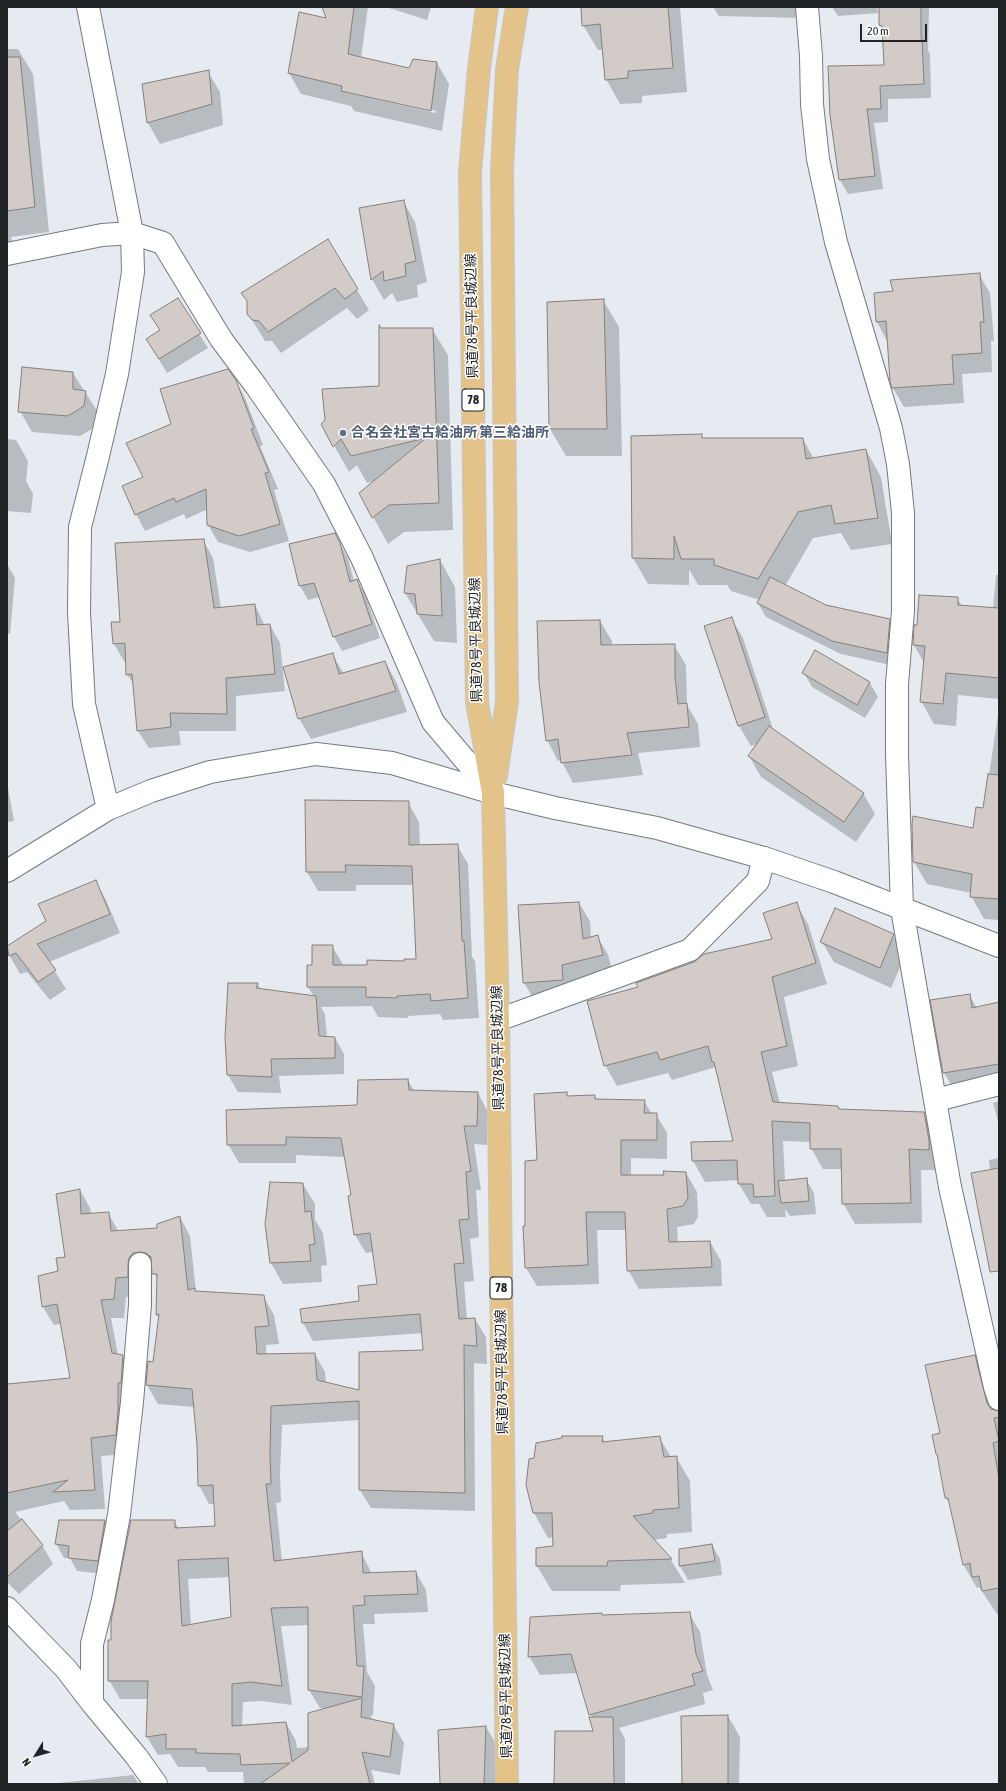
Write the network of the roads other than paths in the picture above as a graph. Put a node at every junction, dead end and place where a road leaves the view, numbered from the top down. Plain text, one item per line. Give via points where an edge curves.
1 (88, 7) edge
2 (487, 7) edge
3 (517, 7) edge
4 (807, 7) edge
5 (132, 233) junction
6 (7, 254) edge
7 (493, 793) junction
8 (108, 808) junction
9 (764, 858) junction
10 (7, 871) edge
11 (902, 909) junction
12 (999, 946) edge
13 (498, 1020) junction
14 (999, 1084) edge
15 (936, 1100) junction
16 (140, 1264) dead end
17 (990, 1323) edge
18 (999, 1399) edge
19 (7, 1608) edge
20 (92, 1703) junction
21 (156, 1784) edge
22 (507, 1784) edge

1 - 5 street
2 - 7 main road, 県道78号平良城辺線 / 78 via 470,172 477,702
3 - 7 main road, 県道78号平良城辺線 / 78 via 507,68 502,170 507,702
4 - 11 street via 812,104 818,158 836,242 891,428 898,464 903,513 903,611 897,684
5 - 6 street via 102,235
5 - 7 street via 163,243 221,339 324,484 362,558 433,722
5 - 8 street via 133,272 117,374 80,527 79,613 84,704
7 - 8 street via 392,763 316,754 210,772
7 - 9 street via 657,828
7 - 13 main road, 県道78号平良城辺線 / 78
8 - 10 street
9 - 11 street
9 - 13 street via 758,881 690,950
11 - 12 street
11 - 15 street
13 - 22 main road, 県道78号平良城辺線 / 78
14 - 15 street
15 - 17 street via 950,1188
16 - 20 street via 140,1304 132,1402 119,1516 92,1644
17 - 18 street via 995,1387
19 - 20 street via 66,1669
20 - 21 street

